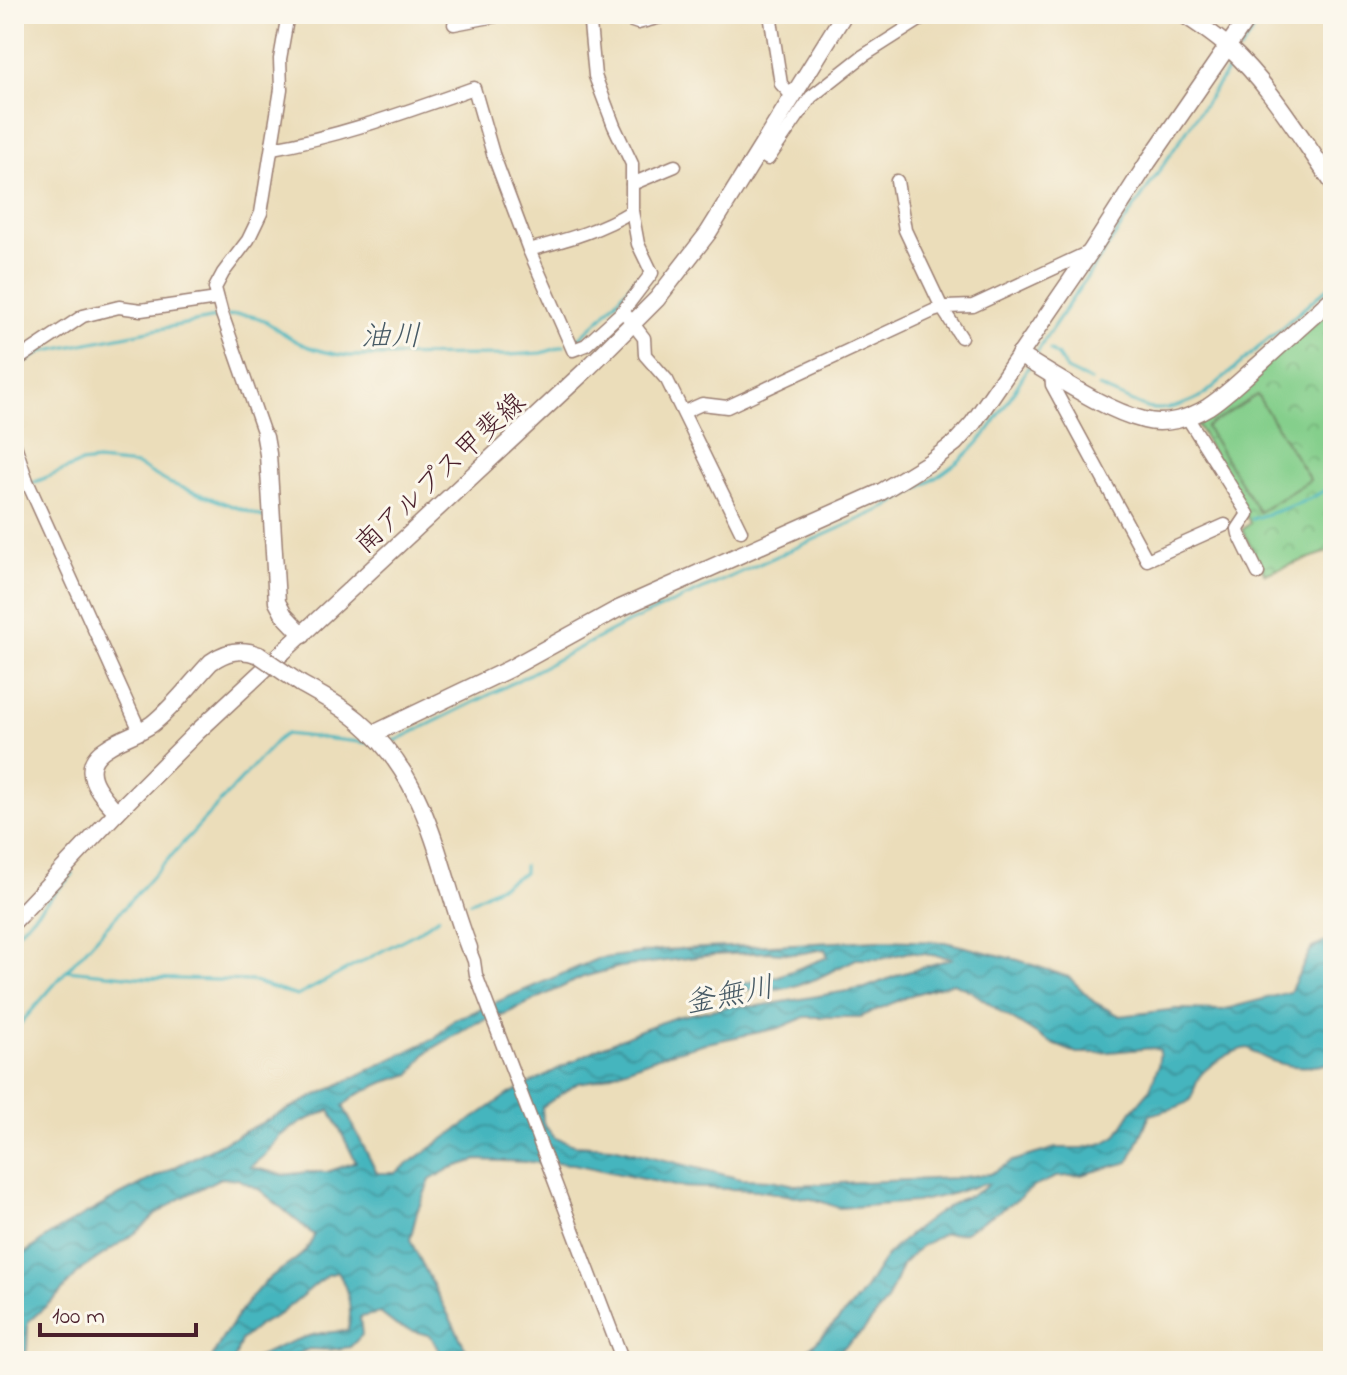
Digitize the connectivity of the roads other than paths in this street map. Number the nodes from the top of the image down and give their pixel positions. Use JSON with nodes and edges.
{"nodes":[{"id":1,"x":288,"y":14,"type":"edge"},
{"id":2,"x":506,"y":14,"type":"edge"},
{"id":3,"x":589,"y":14,"type":"edge"},
{"id":4,"x":612,"y":14,"type":"edge"},
{"id":5,"x":672,"y":14,"type":"edge"},
{"id":6,"x":770,"y":14,"type":"edge"},
{"id":7,"x":844,"y":14,"type":"edge"},
{"id":8,"x":929,"y":14,"type":"edge"},
{"id":9,"x":1183,"y":14,"type":"edge"},
{"id":10,"x":1250,"y":14,"type":"edge"},
{"id":11,"x":454,"y":24,"type":"dead end"},
{"id":12,"x":1228,"y":47,"type":"junction"},
{"id":13,"x":792,"y":96,"type":"junction"},
{"id":14,"x":272,"y":148,"type":"junction"},
{"id":15,"x":757,"y":152,"type":"junction"},
{"id":16,"x":675,"y":166,"type":"dead end"},
{"id":17,"x":897,"y":181,"type":"dead end"},
{"id":18,"x":1333,"y":183,"type":"edge"},
{"id":19,"x":632,"y":184,"type":"junction"},
{"id":20,"x":632,"y":211,"type":"junction"},
{"id":21,"x":529,"y":250,"type":"junction"},
{"id":22,"x":1091,"y":251,"type":"junction"},
{"id":23,"x":1333,"y":298,"type":"edge"},
{"id":24,"x":217,"y":299,"type":"junction"},
{"id":25,"x":942,"y":308,"type":"junction"},
{"id":26,"x":628,"y":318,"type":"junction"},
{"id":27,"x":961,"y":337,"type":"dead end"},
{"id":28,"x":1019,"y":355,"type":"junction"},
{"id":29,"x":14,"y":362,"type":"edge"},
{"id":30,"x":1051,"y":374,"type":"junction"},
{"id":31,"x":684,"y":412,"type":"junction"},
{"id":32,"x":1187,"y":417,"type":"junction"},
{"id":33,"x":265,"y":437,"type":"joint"},
{"id":34,"x":14,"y":442,"type":"edge"},
{"id":35,"x":1225,"y":525,"type":"dead end"},
{"id":36,"x":741,"y":531,"type":"dead end"},
{"id":37,"x":1258,"y":573,"type":"dead end"},
{"id":38,"x":303,"y":635,"type":"junction"},
{"id":39,"x":140,"y":731,"type":"junction"},
{"id":40,"x":373,"y":734,"type":"junction"},
{"id":41,"x":117,"y":812,"type":"junction"},
{"id":42,"x":14,"y":921,"type":"edge"},
{"id":43,"x":469,"y":948,"type":"joint"},
{"id":44,"x":623,"y":1361,"type":"edge"}],
"edges":[{"from":1,"to":14,"type":"street"},
{"from":2,"to":11,"type":"street"},
{"from":3,"to":19,"type":"street"},
{"from":4,"to":5,"type":"street"},
{"from":6,"to":13,"type":"street"},
{"from":7,"to":13,"type":"street","name":"南アルプス甲斐線"},
{"from":8,"to":15,"type":"street"},
{"from":9,"to":12,"type":"street"},
{"from":10,"to":12,"type":"street"},
{"from":12,"to":18,"type":"street"},
{"from":12,"to":22,"type":"street"},
{"from":13,"to":15,"type":"street","name":"南アルプス甲斐線"},
{"from":14,"to":21,"type":"street"},
{"from":14,"to":24,"type":"street"},
{"from":15,"to":26,"type":"street","name":"南アルプス甲斐線"},
{"from":16,"to":19,"type":"street"},
{"from":17,"to":25,"type":"street"},
{"from":19,"to":20,"type":"street"},
{"from":20,"to":21,"type":"street"},
{"from":20,"to":26,"type":"street"},
{"from":21,"to":26,"type":"street"},
{"from":22,"to":25,"type":"street"},
{"from":22,"to":28,"type":"street"},
{"from":23,"to":32,"type":"street"},
{"from":24,"to":29,"type":"street"},
{"from":24,"to":33,"type":"street"},
{"from":25,"to":27,"type":"street"},
{"from":25,"to":31,"type":"street"},
{"from":26,"to":31,"type":"street"},
{"from":26,"to":38,"type":"street","name":"南アルプス甲斐線"},
{"from":28,"to":30,"type":"street"},
{"from":28,"to":40,"type":"street"},
{"from":30,"to":32,"type":"street"},
{"from":30,"to":35,"type":"street"},
{"from":31,"to":36,"type":"street"},
{"from":32,"to":37,"type":"street"},
{"from":33,"to":38,"type":"street"},
{"from":34,"to":39,"type":"street"},
{"from":38,"to":41,"type":"street","name":"南アルプス甲斐線"},
{"from":39,"to":40,"type":"street","bridge":true},
{"from":39,"to":41,"type":"street"},
{"from":40,"to":43,"type":"street"},
{"from":41,"to":42,"type":"street","name":"南アルプス甲斐線"},
{"from":43,"to":44,"type":"street"}]}
